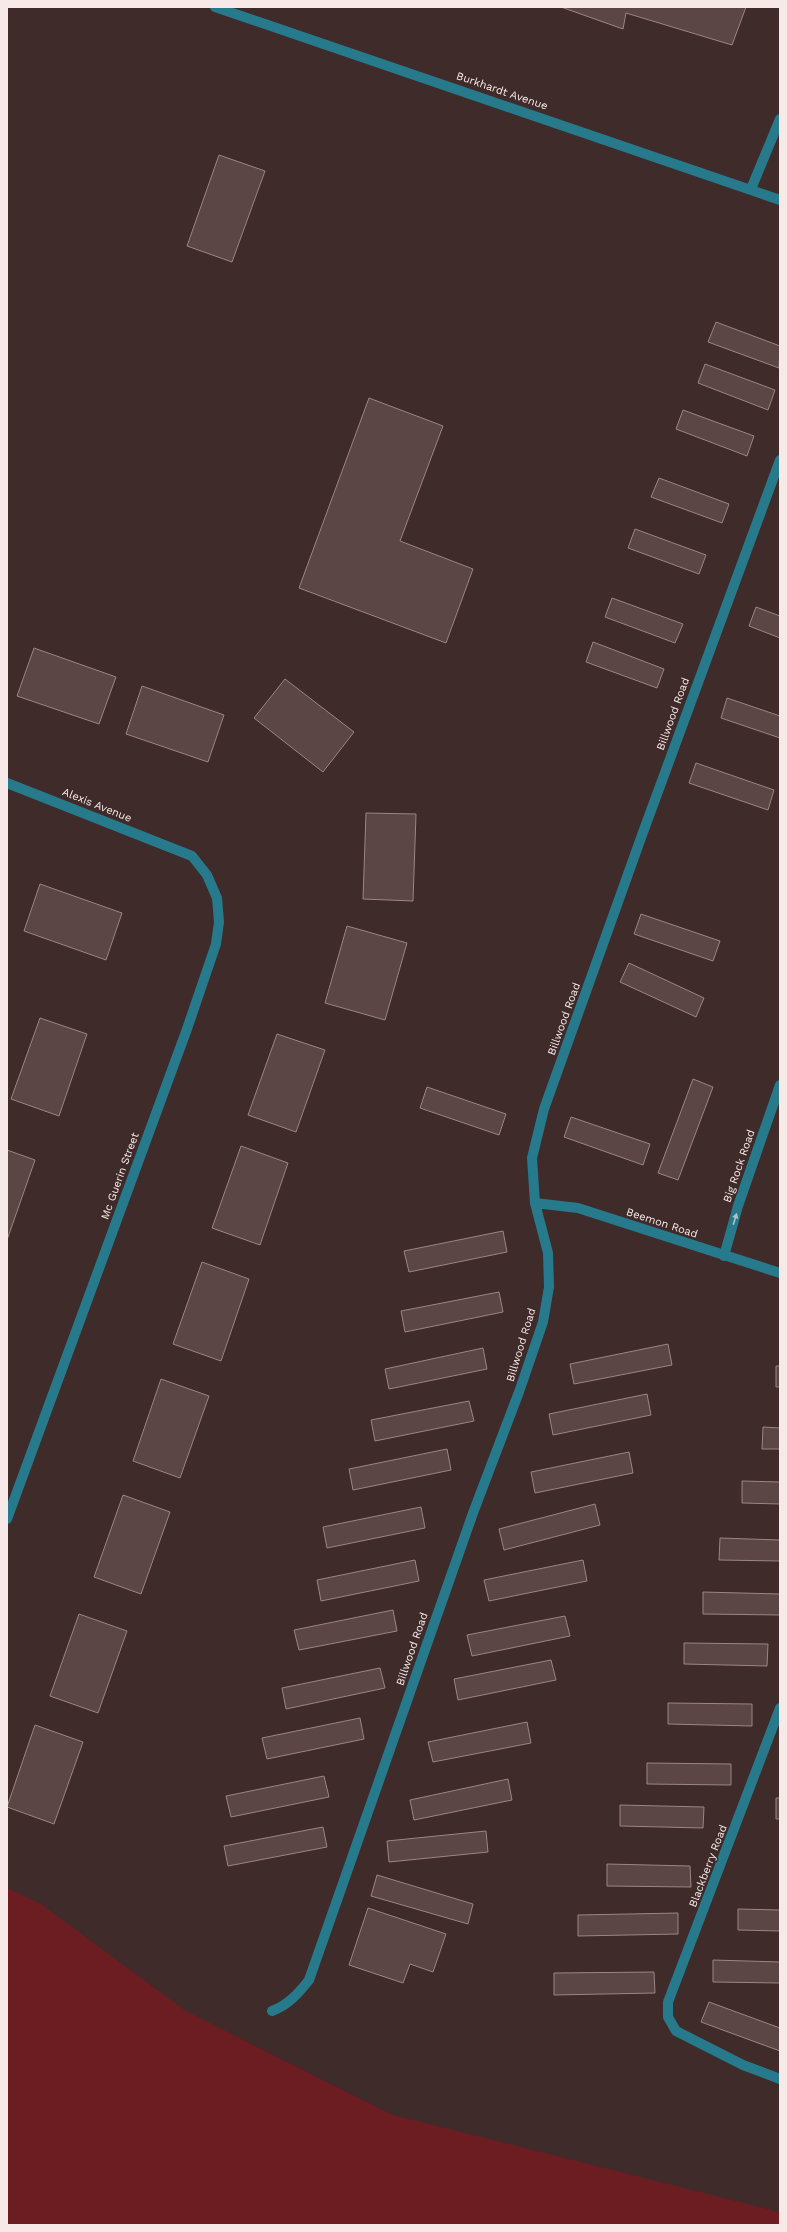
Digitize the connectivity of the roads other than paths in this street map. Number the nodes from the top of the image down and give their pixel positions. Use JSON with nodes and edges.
{"nodes":[{"id":1,"x":215,"y":7,"type":"edge"},
{"id":2,"x":780,"y":119,"type":"edge"},
{"id":3,"x":751,"y":189,"type":"junction"},
{"id":4,"x":780,"y":200,"type":"edge"},
{"id":5,"x":780,"y":460,"type":"edge"},
{"id":6,"x":7,"y":783,"type":"edge"},
{"id":7,"x":179,"y":851,"type":"joint"},
{"id":8,"x":780,"y":1085,"type":"edge"},
{"id":9,"x":535,"y":1203,"type":"junction"},
{"id":10,"x":724,"y":1256,"type":"junction"},
{"id":11,"x":780,"y":1273,"type":"edge"},
{"id":12,"x":7,"y":1518,"type":"edge"},
{"id":13,"x":780,"y":1708,"type":"edge"},
{"id":14,"x":272,"y":2011,"type":"dead end"},
{"id":15,"x":780,"y":2079,"type":"edge"}],
"edges":[{"from":1,"to":3,"type":"street","name":"Burkhardt Avenue"},
{"from":2,"to":3,"type":"street"},
{"from":3,"to":4,"type":"street","name":"Burkhardt Avenue"},
{"from":5,"to":9,"type":"street","name":"Billwood Road"},
{"from":6,"to":7,"type":"street","name":"Alexis Avenue"},
{"from":7,"to":12,"type":"street","name":"Mc Guerin Street"},
{"from":10,"to":8,"type":"street","name":"Big Rock Road","one_way":true},
{"from":9,"to":10,"type":"street","name":"Beemon Road"},
{"from":9,"to":14,"type":"street","name":"Billwood Road"},
{"from":10,"to":11,"type":"street","name":"Beemon Road"},
{"from":13,"to":15,"type":"street","name":"Blackberry Road"}]}
